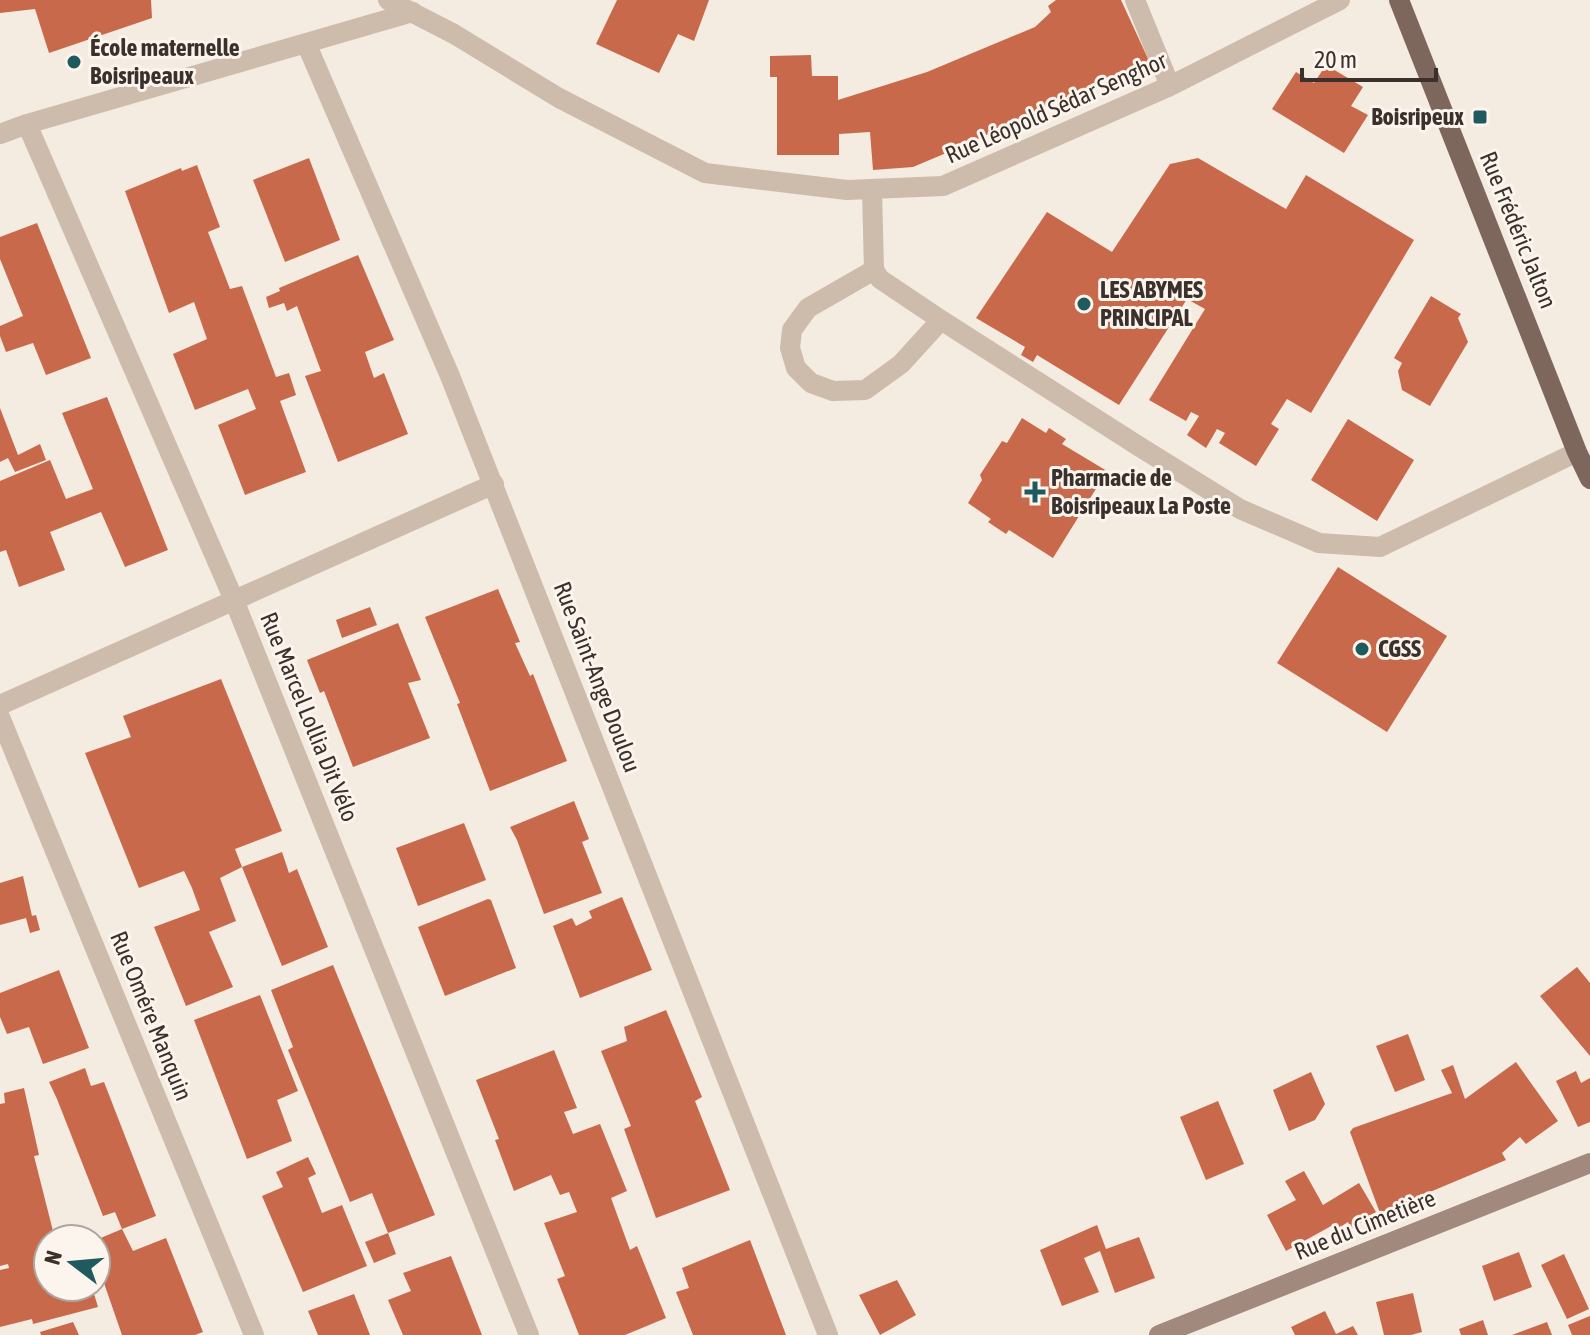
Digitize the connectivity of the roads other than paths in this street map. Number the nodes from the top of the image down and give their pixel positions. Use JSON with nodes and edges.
{"nodes":[{"id":1,"x":388,"y":0,"type":"edge"},
{"id":2,"x":1135,"y":0,"type":"edge"},
{"id":3,"x":1340,"y":0,"type":"edge"},
{"id":4,"x":1399,"y":0,"type":"edge"},
{"id":5,"x":413,"y":12,"type":"junction"},
{"id":6,"x":306,"y":43,"type":"junction"},
{"id":7,"x":1170,"y":86,"type":"junction"},
{"id":8,"x":27,"y":124,"type":"junction"},
{"id":9,"x":0,"y":134,"type":"edge"},
{"id":10,"x":872,"y":189,"type":"junction"},
{"id":11,"x":874,"y":270,"type":"junction"},
{"id":12,"x":941,"y":320,"type":"junction"},
{"id":13,"x":1577,"y":452,"type":"junction"},
{"id":14,"x":1590,"y":479,"type":"edge"},
{"id":15,"x":494,"y":484,"type":"junction"},
{"id":16,"x":234,"y":600,"type":"junction"},
{"id":17,"x":0,"y":705,"type":"edge"},
{"id":18,"x":0,"y":717,"type":"edge"},
{"id":19,"x":1590,"y":1163,"type":"edge"},
{"id":20,"x":254,"y":1335,"type":"edge"},
{"id":21,"x":529,"y":1335,"type":"edge"},
{"id":22,"x":828,"y":1335,"type":"edge"},
{"id":23,"x":1160,"y":1335,"type":"edge"}],
"edges":[{"from":1,"to":5,"type":"street","name":"Rue Léopold Sédar Senghor"},
{"from":2,"to":7,"type":"street"},
{"from":3,"to":7,"type":"street","name":"Rue Léopold Sédar Senghor"},
{"from":4,"to":13,"type":"main road","name":"Rue Frédéric Jalton"},
{"from":5,"to":6,"type":"street"},
{"from":5,"to":10,"type":"street","name":"Rue Léopold Sédar Senghor"},
{"from":6,"to":8,"type":"street"},
{"from":6,"to":15,"type":"street","name":"Rue Saint-Ange Doulou"},
{"from":7,"to":10,"type":"street","name":"Rue Léopold Sédar Senghor"},
{"from":8,"to":9,"type":"street"},
{"from":8,"to":16,"type":"street","name":"Rue Marcel Lollia Dit Vélo"},
{"from":10,"to":11,"type":"street"},
{"from":11,"to":12,"type":"street"},
{"from":11,"to":12,"type":"street"},
{"from":12,"to":13,"type":"street"},
{"from":13,"to":14,"type":"main road","name":"Rue Frédéric Jalton"},
{"from":15,"to":16,"type":"street"},
{"from":15,"to":22,"type":"street","name":"Rue Saint-Ange Doulou"},
{"from":16,"to":17,"type":"street"},
{"from":16,"to":21,"type":"street","name":"Rue Marcel Lollia Dit Vélo"},
{"from":18,"to":20,"type":"street","name":"Rue Omére Manquin"},
{"from":19,"to":23,"type":"street","name":"Rue du Cimetière"}]}
